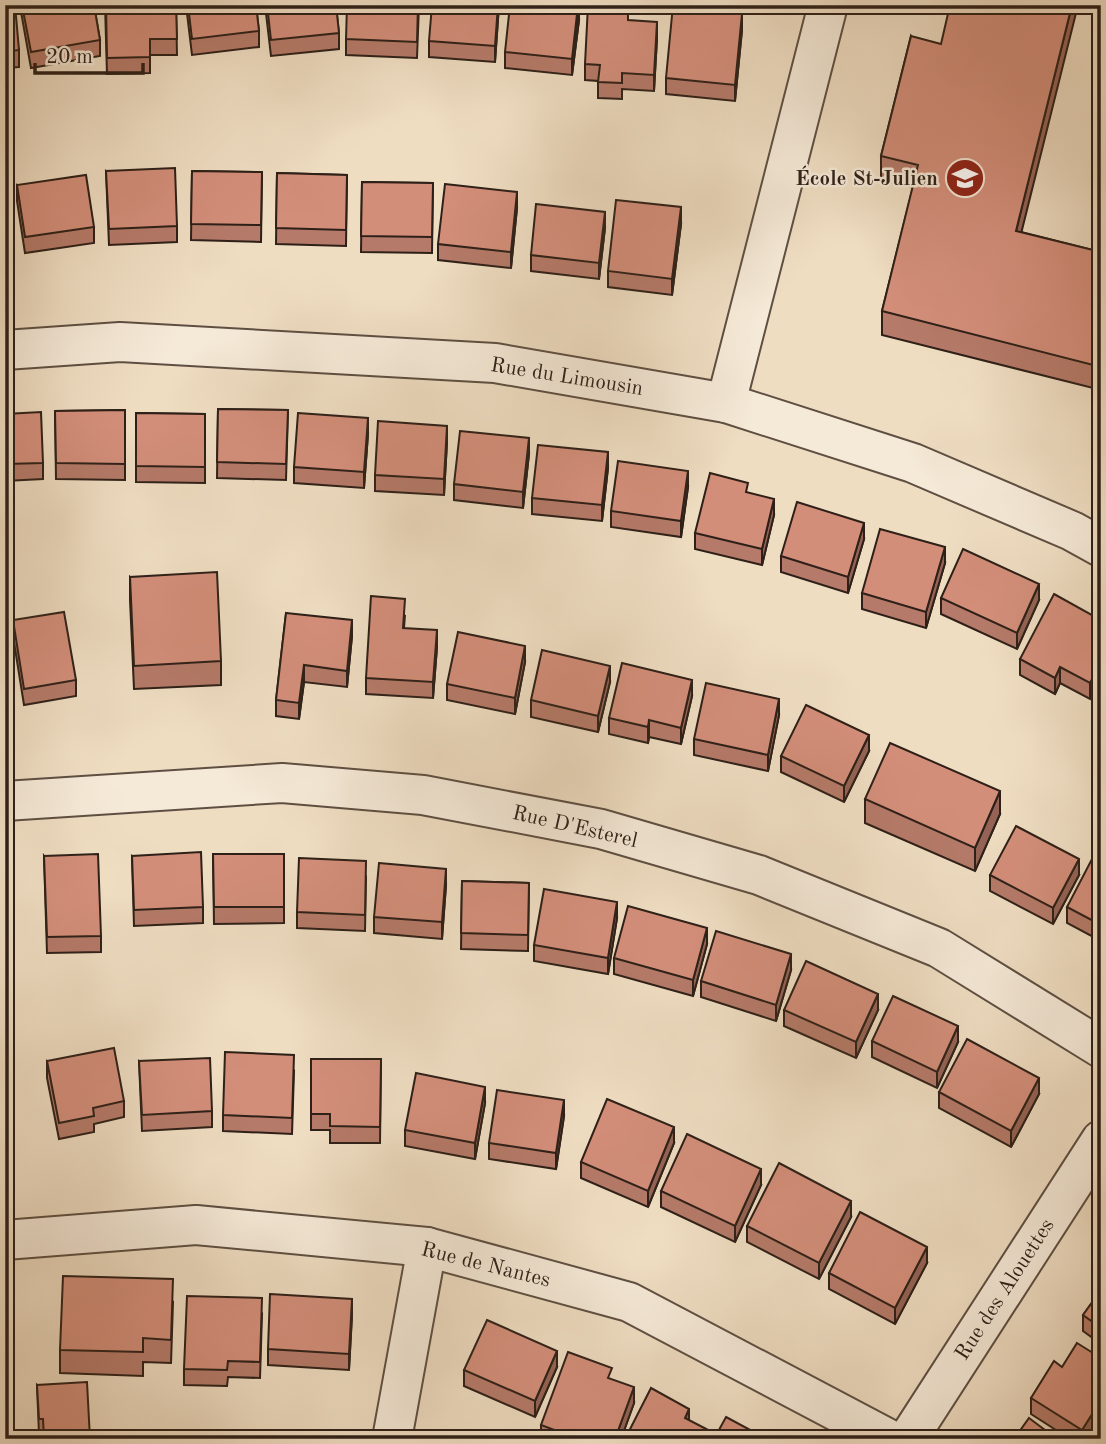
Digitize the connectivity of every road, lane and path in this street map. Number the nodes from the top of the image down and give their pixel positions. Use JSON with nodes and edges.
{"nodes":[{"id":1,"x":828,"y":5,"type":"edge"},
{"id":2,"x":5,"y":350,"type":"edge"},
{"id":3,"x":726,"y":403,"type":"junction"},
{"id":4,"x":1101,"y":547,"type":"edge"},
{"id":5,"x":5,"y":801,"type":"edge"},
{"id":6,"x":1101,"y":1048,"type":"edge"},
{"id":7,"x":1101,"y":1140,"type":"edge"},
{"id":8,"x":5,"y":1240,"type":"edge"},
{"id":9,"x":427,"y":1247,"type":"junction"},
{"id":10,"x":392,"y":1439,"type":"edge"},
{"id":11,"x":889,"y":1439,"type":"edge"},
{"id":12,"x":908,"y":1439,"type":"edge"}],
"edges":[{"from":1,"to":3,"type":"street"},
{"from":2,"to":3,"type":"street","name":"Rue du Limousin"},
{"from":3,"to":4,"type":"street","name":"Rue du Limousin"},
{"from":5,"to":6,"type":"street","name":"Rue D'Esterel"},
{"from":7,"to":12,"type":"street","name":"Rue des Alouettes"},
{"from":8,"to":9,"type":"street","name":"Rue de Nantes"},
{"from":9,"to":10,"type":"street"},
{"from":9,"to":11,"type":"street","name":"Rue de Nantes"}]}
